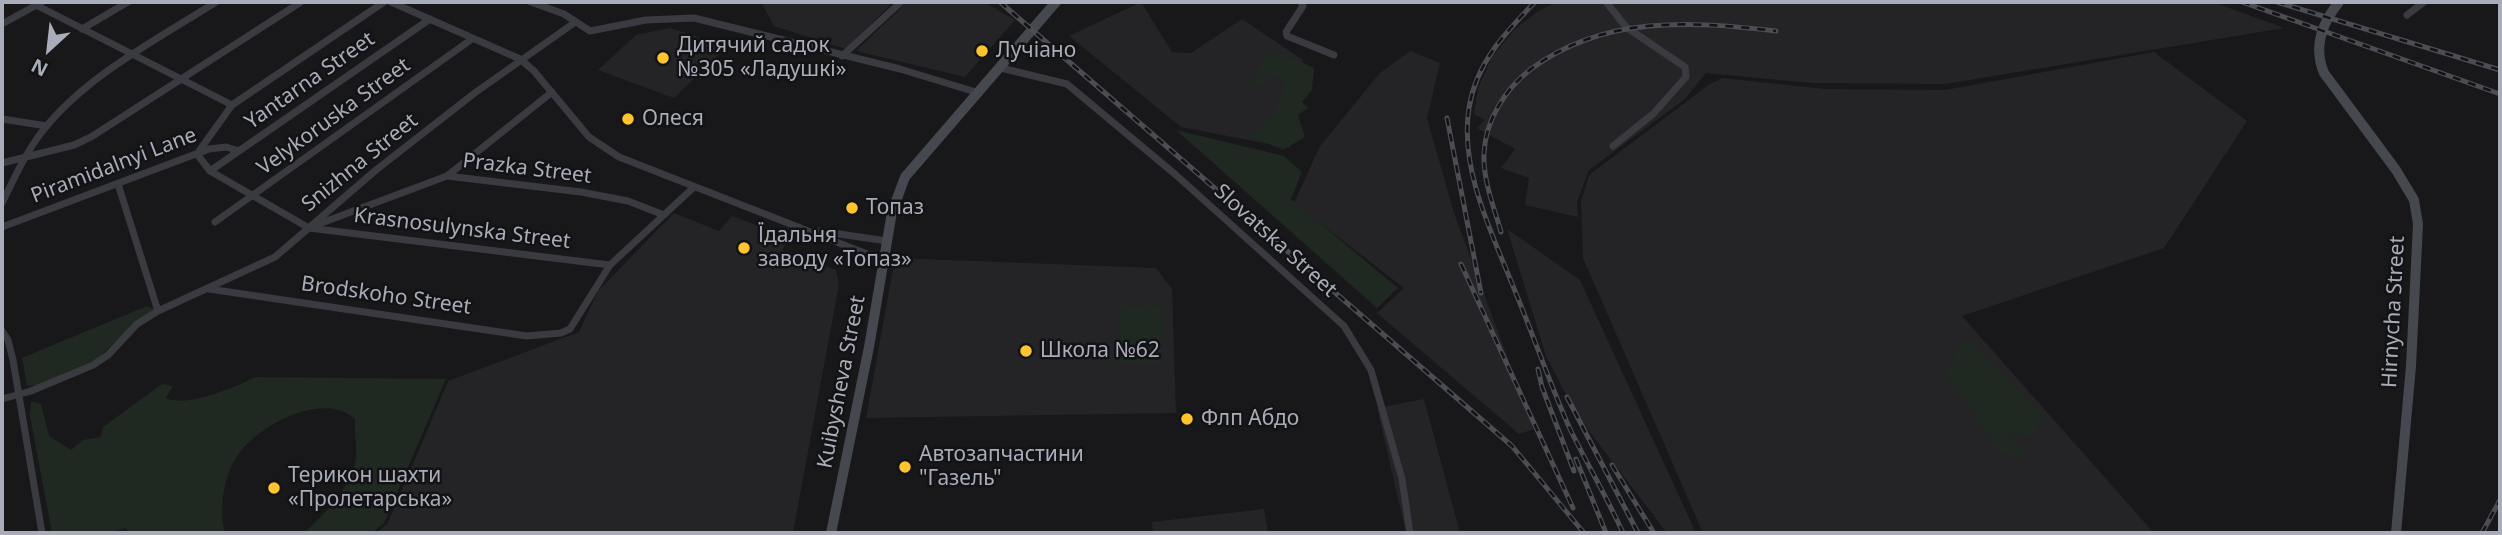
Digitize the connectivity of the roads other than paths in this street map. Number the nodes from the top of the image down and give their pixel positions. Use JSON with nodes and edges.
{"nodes":[{"id":1,"x":128,"y":2,"type":"edge"},
{"id":2,"x":216,"y":2,"type":"edge"},
{"id":3,"x":301,"y":2,"type":"edge"},
{"id":4,"x":384,"y":2,"type":"edge"},
{"id":5,"x":391,"y":2,"type":"edge"},
{"id":6,"x":531,"y":2,"type":"edge"},
{"id":7,"x":901,"y":2,"type":"edge"},
{"id":8,"x":1056,"y":2,"type":"edge"},
{"id":9,"x":1301,"y":2,"type":"edge"},
{"id":10,"x":1606,"y":2,"type":"edge"},
{"id":11,"x":2339,"y":2,"type":"edge"},
{"id":12,"x":2424,"y":2,"type":"edge"},
{"id":13,"x":39,"y":4,"type":"edge"},
{"id":14,"x":2407,"y":15,"type":"dead end"},
{"id":15,"x":430,"y":19,"type":"junction"},
{"id":16,"x":574,"y":23,"type":"junction"},
{"id":17,"x":2,"y":24,"type":"edge"},
{"id":18,"x":82,"y":29,"type":"junction"},
{"id":19,"x":472,"y":39,"type":"junction"},
{"id":20,"x":132,"y":55,"type":"junction"},
{"id":21,"x":1334,"y":55,"type":"dead end"},
{"id":22,"x":842,"y":56,"type":"junction"},
{"id":23,"x":520,"y":59,"type":"junction"},
{"id":24,"x":1001,"y":68,"type":"junction"},
{"id":25,"x":181,"y":79,"type":"junction"},
{"id":26,"x":552,"y":92,"type":"junction"},
{"id":27,"x":979,"y":93,"type":"junction"},
{"id":28,"x":232,"y":105,"type":"junction"},
{"id":29,"x":2,"y":119,"type":"edge"},
{"id":30,"x":47,"y":126,"type":"junction"},
{"id":31,"x":1613,"y":146,"type":"dead end"},
{"id":32,"x":239,"y":151,"type":"junction"},
{"id":33,"x":197,"y":155,"type":"junction"},
{"id":34,"x":25,"y":158,"type":"junction"},
{"id":35,"x":2,"y":163,"type":"edge"},
{"id":36,"x":210,"y":171,"type":"junction"},
{"id":37,"x":447,"y":176,"type":"junction"},
{"id":38,"x":118,"y":184,"type":"junction"},
{"id":39,"x":694,"y":187,"type":"junction"},
{"id":40,"x":255,"y":196,"type":"junction"},
{"id":41,"x":2,"y":203,"type":"edge"},
{"id":42,"x":664,"y":215,"type":"junction"},
{"id":43,"x":215,"y":222,"type":"dead end"},
{"id":44,"x":2,"y":227,"type":"edge"},
{"id":45,"x":309,"y":228,"type":"junction"},
{"id":46,"x":804,"y":229,"type":"junction"},
{"id":47,"x":887,"y":242,"type":"junction"},
{"id":48,"x":885,"y":261,"type":"junction"},
{"id":49,"x":610,"y":265,"type":"junction"},
{"id":50,"x":205,"y":288,"type":"junction"},
{"id":51,"x":158,"y":311,"type":"junction"},
{"id":52,"x":2,"y":331,"type":"edge"},
{"id":53,"x":19,"y":393,"type":"junction"},
{"id":54,"x":2,"y":399,"type":"edge"},
{"id":55,"x":42,"y":533,"type":"edge"},
{"id":56,"x":831,"y":533,"type":"edge"},
{"id":57,"x":1410,"y":533,"type":"edge"},
{"id":58,"x":2396,"y":533,"type":"edge"}],
"edges":[{"from":1,"to":18,"type":"street"},
{"from":2,"to":20,"type":"street"},
{"from":3,"to":25,"type":"street"},
{"from":4,"to":28,"type":"street"},
{"from":5,"to":15,"type":"street"},
{"from":6,"to":16,"type":"street"},
{"from":7,"to":22,"type":"street"},
{"from":8,"to":24,"type":"main road","name":"Kuibysheva Street"},
{"from":9,"to":21,"type":"street"},
{"from":10,"to":31,"type":"street"},
{"from":11,"to":58,"type":"main road","name":"Hirnycha Street"},
{"from":12,"to":14,"type":"street"},
{"from":13,"to":17,"type":"street"},
{"from":13,"to":18,"type":"street"},
{"from":15,"to":19,"type":"street"},
{"from":15,"to":32,"type":"street","name":"Yantarna Street"},
{"from":16,"to":22,"type":"street"},
{"from":16,"to":23,"type":"street","name":"Snizhna Street"},
{"from":18,"to":20,"type":"street"},
{"from":19,"to":23,"type":"street"},
{"from":19,"to":40,"type":"street","name":"Velykoruska Street"},
{"from":20,"to":25,"type":"street"},
{"from":20,"to":30,"type":"street"},
{"from":22,"to":27,"type":"street"},
{"from":23,"to":26,"type":"street"},
{"from":23,"to":45,"type":"street","name":"Snizhna Street"},
{"from":24,"to":27,"type":"main road","name":"Kuibysheva Street"},
{"from":24,"to":57,"type":"street","name":"Slovatska Street"},
{"from":25,"to":28,"type":"street"},
{"from":25,"to":34,"type":"street"},
{"from":26,"to":37,"type":"street"},
{"from":26,"to":39,"type":"street"},
{"from":27,"to":47,"type":"main road","name":"Kuibysheva Street"},
{"from":28,"to":33,"type":"street"},
{"from":29,"to":30,"type":"street"},
{"from":30,"to":34,"type":"street"},
{"from":32,"to":33,"type":"street","name":"Piramidalnyi Lane"},
{"from":32,"to":36,"type":"street","name":"Yantarna Street"},
{"from":33,"to":36,"type":"street"},
{"from":33,"to":38,"type":"street","name":"Piramidalnyi Lane"},
{"from":34,"to":35,"type":"street"},
{"from":34,"to":41,"type":"street"},
{"from":36,"to":40,"type":"street"},
{"from":37,"to":42,"type":"street","name":"Prazka Street"},
{"from":37,"to":45,"type":"street","name":"Prazka Street"},
{"from":38,"to":44,"type":"street","name":"Piramidalnyi Lane"},
{"from":38,"to":51,"type":"street"},
{"from":39,"to":42,"type":"street"},
{"from":39,"to":46,"type":"street"},
{"from":40,"to":43,"type":"street","name":"Velykoruska Street"},
{"from":40,"to":45,"type":"street"},
{"from":42,"to":49,"type":"street"},
{"from":45,"to":49,"type":"street","name":"Krasnosulynska Street"},
{"from":45,"to":50,"type":"street","name":"Snizhna Street"},
{"from":46,"to":47,"type":"street"},
{"from":46,"to":48,"type":"street"},
{"from":47,"to":48,"type":"main road","name":"Kuibysheva Street"},
{"from":48,"to":56,"type":"main road","name":"Kuibysheva Street"},
{"from":49,"to":50,"type":"street","name":"Brodskoho Street"},
{"from":50,"to":51,"type":"street","name":"Snizhna Street"},
{"from":51,"to":53,"type":"street","name":"Snizhna Street"},
{"from":52,"to":53,"type":"street"},
{"from":53,"to":54,"type":"street","name":"Snizhna Street"},
{"from":53,"to":55,"type":"street"}]}
